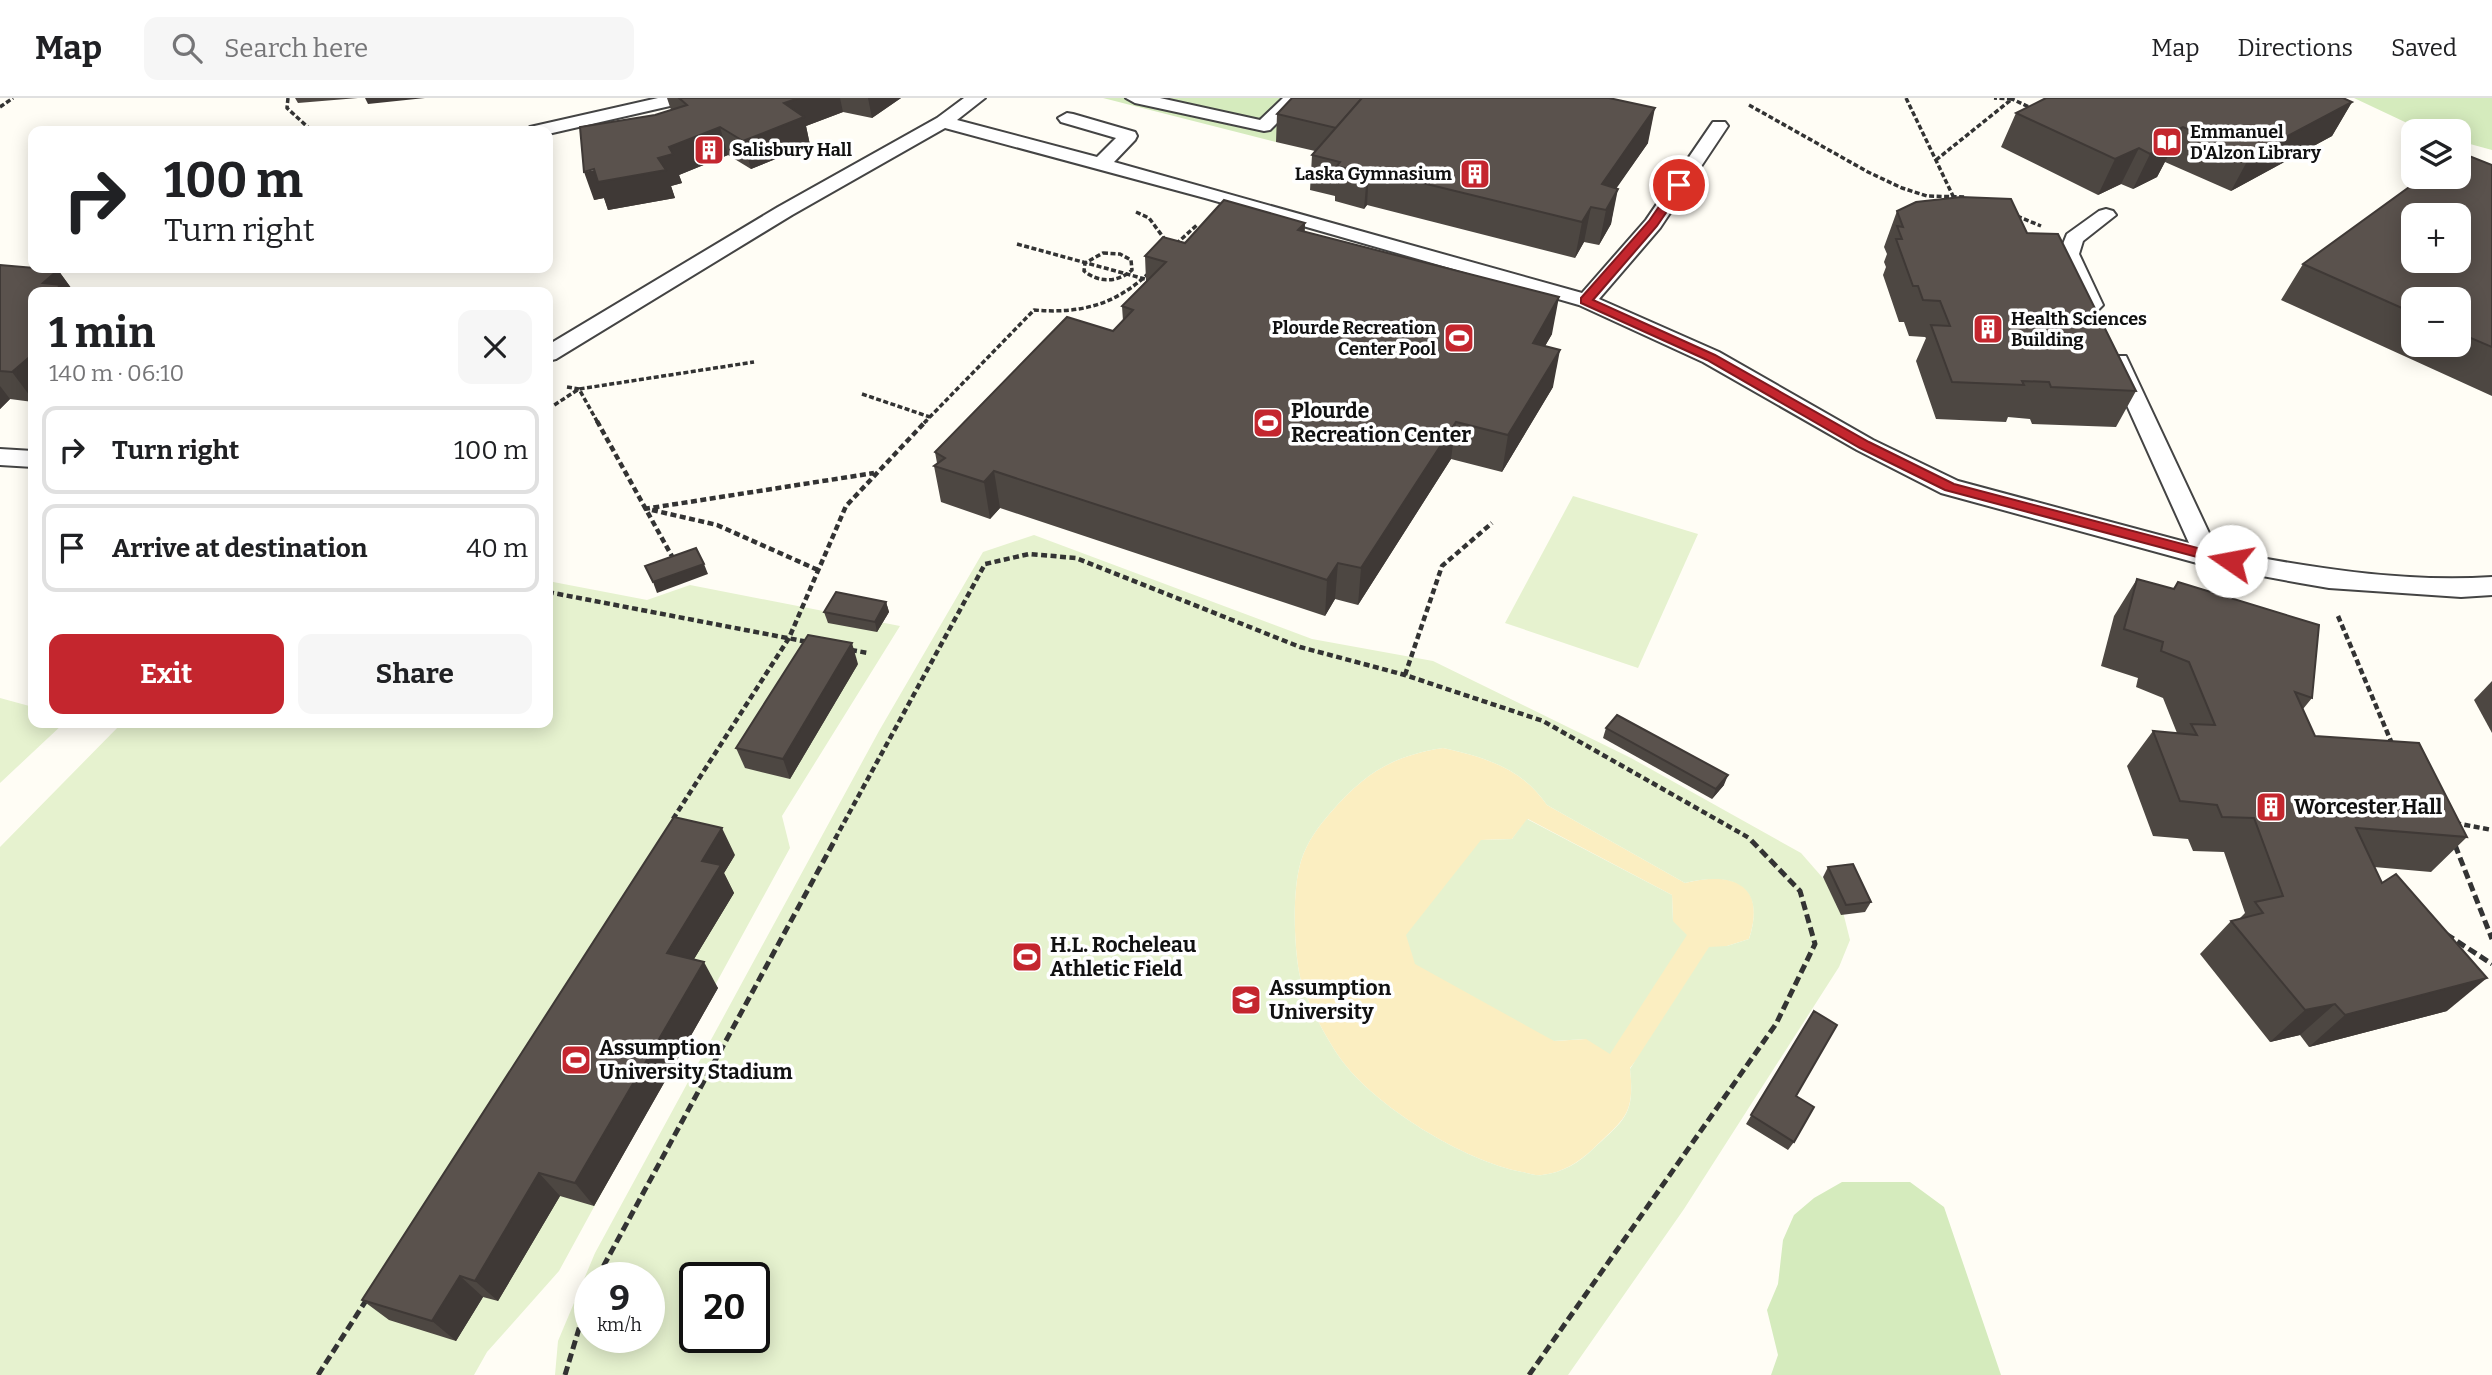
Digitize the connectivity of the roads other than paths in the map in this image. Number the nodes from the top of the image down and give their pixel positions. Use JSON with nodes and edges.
{"nodes":[{"id":1,"x":976,"y":98,"type":"edge"},
{"id":2,"x":1135,"y":98,"type":"edge"},
{"id":3,"x":1293,"y":98,"type":"edge"},
{"id":4,"x":664,"y":102,"type":"dead end"},
{"id":5,"x":1067,"y":118,"type":"dead end"},
{"id":6,"x":943,"y":122,"type":"junction"},
{"id":7,"x":1719,"y":126,"type":"dead end"},
{"id":8,"x":553,"y":127,"type":"edge"},
{"id":9,"x":1101,"y":164,"type":"junction"},
{"id":10,"x":2106,"y":215,"type":"dead end"},
{"id":11,"x":1586,"y":301,"type":"junction"},
{"id":12,"x":2100,"y":323,"type":"edge"},
{"id":13,"x":2111,"y":346,"type":"edge"},
{"id":14,"x":553,"y":351,"type":"edge"},
{"id":15,"x":0,"y":457,"type":"edge"},
{"id":16,"x":28,"y":459,"type":"edge"},
{"id":17,"x":2208,"y":557,"type":"junction"},
{"id":18,"x":2492,"y":586,"type":"edge"}],
"edges":[{"from":1,"to":6,"type":"lane"},
{"from":2,"to":3,"type":"lane"},
{"from":4,"to":8,"type":"lane"},
{"from":5,"to":9,"type":"lane"},
{"from":6,"to":9,"type":"lane"},
{"from":6,"to":14,"type":"lane"},
{"from":7,"to":11,"type":"lane"},
{"from":9,"to":11,"type":"lane"},
{"from":10,"to":12,"type":"lane"},
{"from":11,"to":17,"type":"lane"},
{"from":13,"to":17,"type":"lane"},
{"from":15,"to":16,"type":"lane"},
{"from":17,"to":18,"type":"lane"}]}
